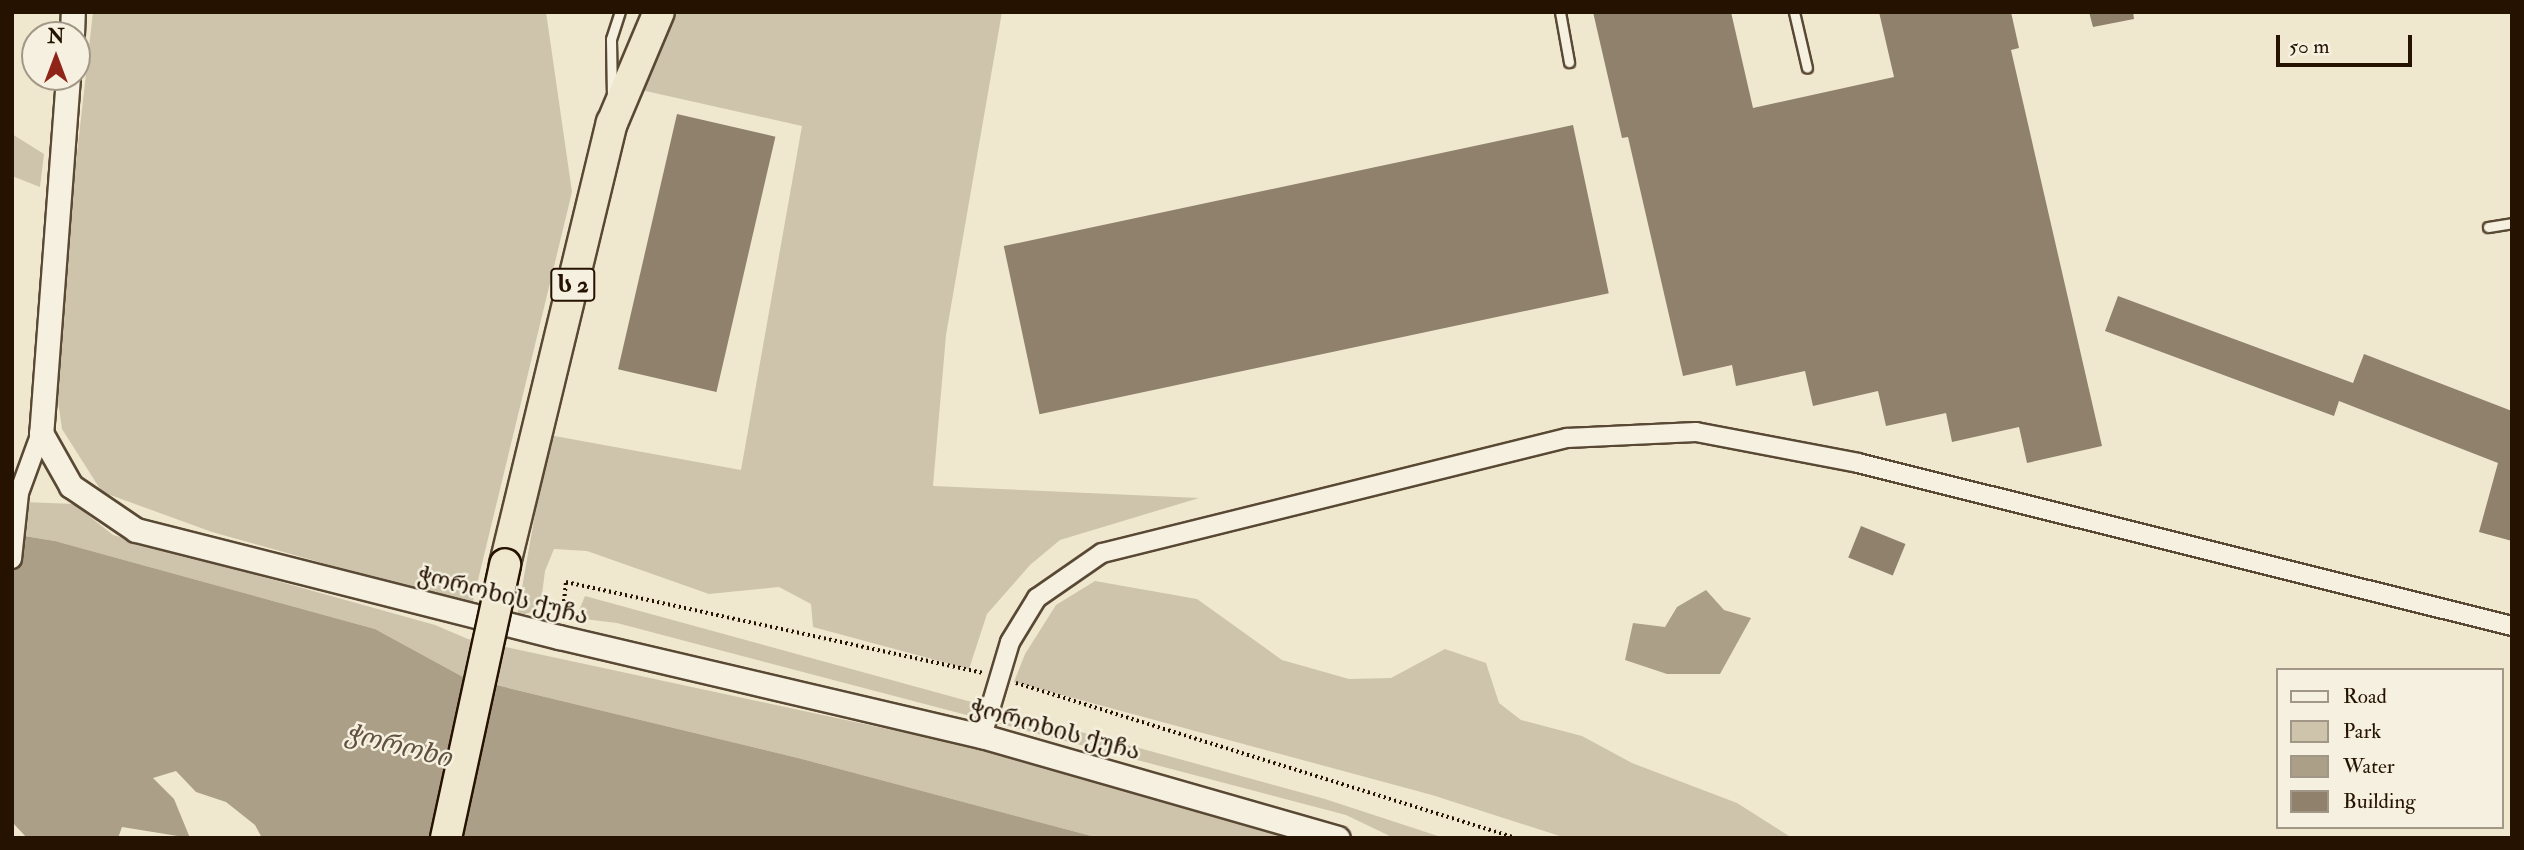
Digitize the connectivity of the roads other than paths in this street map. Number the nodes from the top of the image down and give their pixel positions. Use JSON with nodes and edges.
{"nodes":[{"id":1,"x":620,"y":12,"type":"edge"},
{"id":2,"x":659,"y":12,"type":"edge"},
{"id":3,"x":1560,"y":12,"type":"edge"},
{"id":4,"x":1794,"y":12,"type":"edge"},
{"id":5,"x":1569,"y":62,"type":"dead end"},
{"id":6,"x":1807,"y":68,"type":"dead end"},
{"id":7,"x":67,"y":91,"type":"edge"},
{"id":8,"x":612,"y":123,"type":"junction"},
{"id":9,"x":2512,"y":223,"type":"edge"},
{"id":10,"x":2488,"y":227,"type":"dead end"},
{"id":11,"x":41,"y":433,"type":"junction"},
{"id":12,"x":12,"y":559,"type":"edge"},
{"id":13,"x":2512,"y":626,"type":"edge"},
{"id":14,"x":982,"y":736,"type":"junction"},
{"id":15,"x":446,"y":838,"type":"edge"},
{"id":16,"x":1338,"y":838,"type":"edge"}],
"edges":[{"from":1,"to":8,"type":"lane"},
{"from":2,"to":8,"type":"highway","number":"ს 2"},
{"from":3,"to":5,"type":"lane"},
{"from":4,"to":6,"type":"lane"},
{"from":7,"to":11,"type":"street"},
{"from":8,"to":15,"type":"highway","number":"ს 2","bridge":true},
{"from":9,"to":10,"type":"lane"},
{"from":11,"to":12,"type":"street"},
{"from":11,"to":14,"type":"street","name":"ჭოროხის ქუჩა"},
{"from":13,"to":14,"type":"street"},
{"from":14,"to":16,"type":"street","name":"ჭოროხის ქუჩა"}]}
